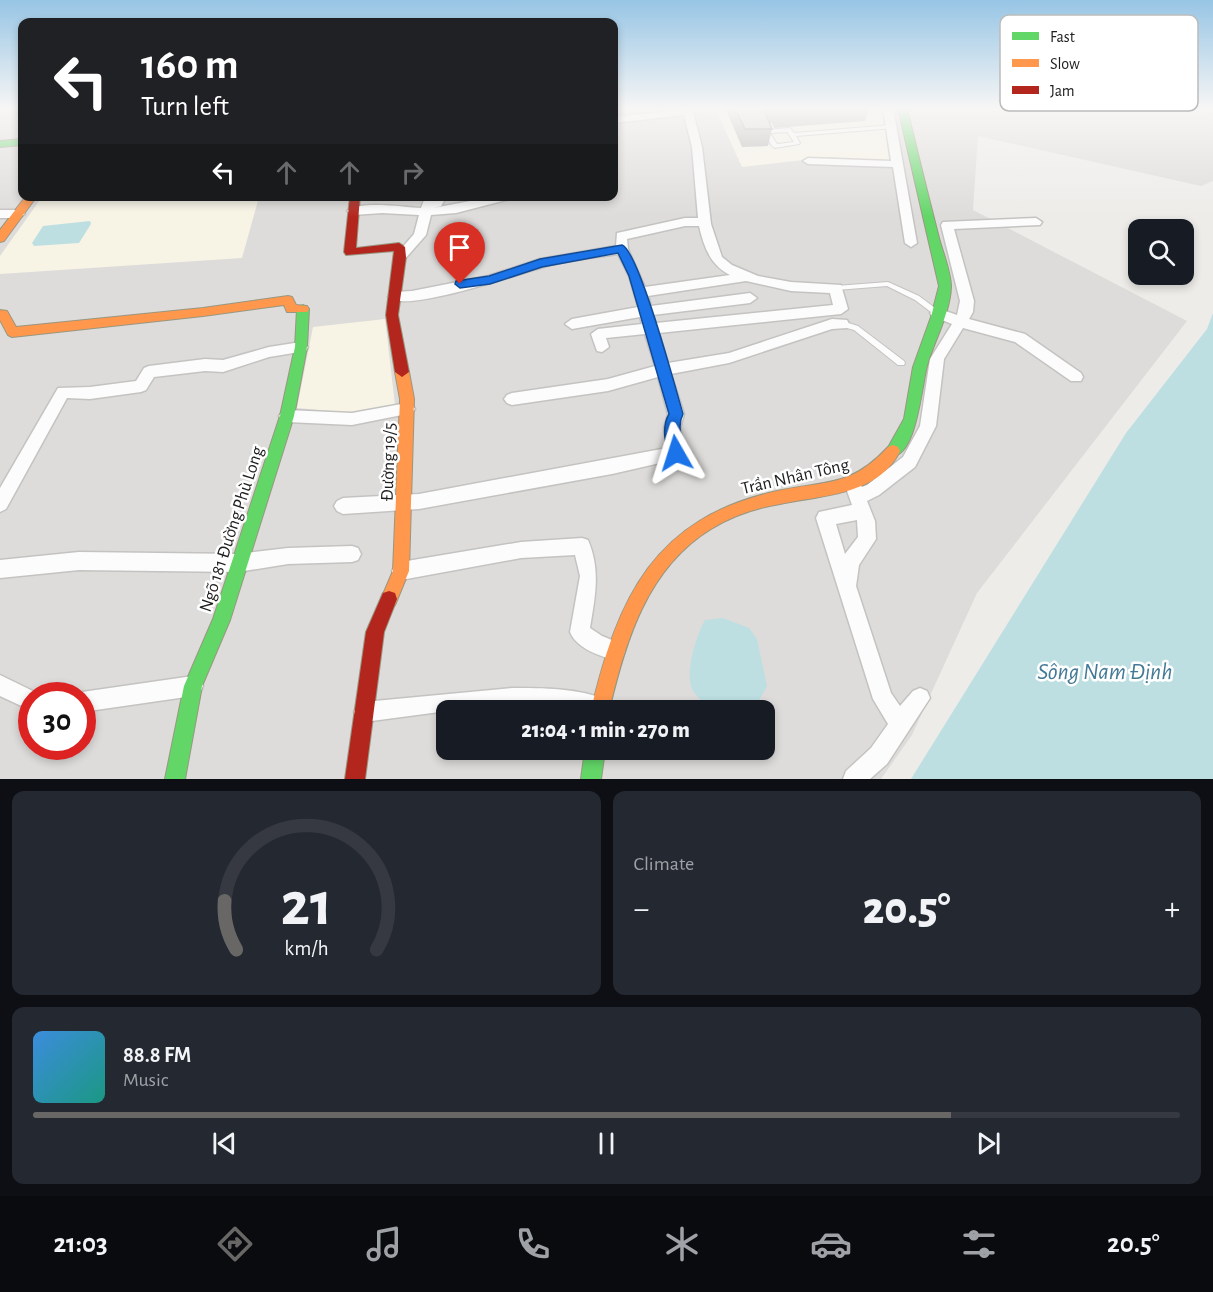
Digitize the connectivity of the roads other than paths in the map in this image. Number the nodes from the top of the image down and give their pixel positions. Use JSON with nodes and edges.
{"nodes":[{"id":1,"x":696,"y":144,"type":"edge"},
{"id":2,"x":894,"y":144,"type":"edge"},
{"id":3,"x":911,"y":144,"type":"edge"},
{"id":4,"x":808,"y":161,"type":"dead end"},
{"id":5,"x":897,"y":164,"type":"junction"},
{"id":6,"x":28,"y":201,"type":"edge"},
{"id":7,"x":354,"y":201,"type":"edge"},
{"id":8,"x":438,"y":201,"type":"edge"},
{"id":9,"x":493,"y":201,"type":"edge"},
{"id":10,"x":353,"y":211,"type":"junction"},
{"id":11,"x":426,"y":212,"type":"junction"},
{"id":12,"x":0,"y":214,"type":"edge"},
{"id":13,"x":19,"y":214,"type":"junction"},
{"id":14,"x":706,"y":222,"type":"junction"},
{"id":15,"x":1036,"y":222,"type":"dead end"},
{"id":16,"x":0,"y":238,"type":"edge"},
{"id":17,"x":911,"y":243,"type":"dead end"},
{"id":18,"x":622,"y":249,"type":"junction"},
{"id":19,"x":400,"y":257,"type":"junction"},
{"id":20,"x":748,"y":276,"type":"junction"},
{"id":21,"x":836,"y":288,"type":"junction"},
{"id":22,"x":639,"y":293,"type":"junction"},
{"id":23,"x":395,"y":297,"type":"junction"},
{"id":24,"x":750,"y":298,"type":"dead end"},
{"id":25,"x":645,"y":311,"type":"junction"},
{"id":26,"x":937,"y":313,"type":"junction"},
{"id":27,"x":0,"y":314,"type":"edge"},
{"id":28,"x":961,"y":322,"type":"junction"},
{"id":29,"x":572,"y":324,"type":"dead end"},
{"id":30,"x":842,"y":324,"type":"joint"},
{"id":31,"x":650,"y":330,"type":"junction"},
{"id":32,"x":602,"y":347,"type":"dead end"},
{"id":33,"x":301,"y":348,"type":"junction"},
{"id":34,"x":901,"y":363,"type":"dead end"},
{"id":35,"x":662,"y":370,"type":"junction"},
{"id":36,"x":1076,"y":377,"type":"dead end"},
{"id":37,"x":512,"y":399,"type":"dead end"},
{"id":38,"x":407,"y":409,"type":"junction"},
{"id":39,"x":287,"y":416,"type":"junction"},
{"id":40,"x":858,"y":497,"type":"junction"},
{"id":41,"x":404,"y":503,"type":"junction"},
{"id":42,"x":0,"y":504,"type":"edge"},
{"id":43,"x":343,"y":506,"type":"dead end"},
{"id":44,"x":352,"y":554,"type":"dead end"},
{"id":45,"x":238,"y":563,"type":"junction"},
{"id":46,"x":0,"y":569,"type":"edge"},
{"id":47,"x":401,"y":572,"type":"junction"},
{"id":48,"x":847,"y":586,"type":"junction"},
{"id":49,"x":615,"y":651,"type":"junction"},
{"id":50,"x":0,"y":685,"type":"edge"},
{"id":51,"x":193,"y":686,"type":"junction"},
{"id":52,"x":18,"y":695,"type":"edge"},
{"id":53,"x":920,"y":698,"type":"dead end"},
{"id":54,"x":96,"y":700,"type":"edge"},
{"id":55,"x":491,"y":700,"type":"edge"},
{"id":56,"x":574,"y":700,"type":"edge"},
{"id":57,"x":602,"y":700,"type":"edge"},
{"id":58,"x":436,"y":705,"type":"edge"},
{"id":59,"x":364,"y":711,"type":"junction"},
{"id":60,"x":900,"y":724,"type":"junction"},
{"id":61,"x":594,"y":760,"type":"edge"},
{"id":62,"x":175,"y":779,"type":"edge"},
{"id":63,"x":355,"y":779,"type":"edge"},
{"id":64,"x":591,"y":779,"type":"edge"},
{"id":65,"x":854,"y":779,"type":"edge"}],
"edges":[{"from":1,"to":14,"type":"street"},
{"from":2,"to":5,"type":"street"},
{"from":3,"to":26,"type":"street","name":"Trần Nhân Tông"},
{"from":4,"to":5,"type":"street"},
{"from":5,"to":17,"type":"street"},
{"from":6,"to":13,"type":"street"},
{"from":7,"to":10,"type":"street"},
{"from":8,"to":11,"type":"street"},
{"from":9,"to":11,"type":"street"},
{"from":10,"to":11,"type":"street"},
{"from":10,"to":19,"type":"street"},
{"from":11,"to":19,"type":"street"},
{"from":12,"to":13,"type":"street"},
{"from":13,"to":16,"type":"street"},
{"from":14,"to":18,"type":"street"},
{"from":14,"to":20,"type":"street"},
{"from":15,"to":28,"type":"street"},
{"from":18,"to":22,"type":"street"},
{"from":18,"to":23,"type":"street"},
{"from":19,"to":23,"type":"street","name":"Đường 19/5"},
{"from":20,"to":21,"type":"street"},
{"from":20,"to":22,"type":"street"},
{"from":21,"to":26,"type":"lane"},
{"from":21,"to":31,"type":"street"},
{"from":22,"to":25,"type":"street"},
{"from":23,"to":38,"type":"street","name":"Đường 19/5"},
{"from":24,"to":25,"type":"street"},
{"from":25,"to":29,"type":"street"},
{"from":25,"to":31,"type":"street"},
{"from":26,"to":28,"type":"street"},
{"from":26,"to":40,"type":"street","name":"Trần Nhân Tông"},
{"from":27,"to":33,"type":"street","name":"Ngõ 181 Đường Phù Long"},
{"from":28,"to":36,"type":"street"},
{"from":28,"to":40,"type":"street"},
{"from":30,"to":34,"type":"lane"},
{"from":30,"to":35,"type":"street"},
{"from":31,"to":32,"type":"street"},
{"from":31,"to":35,"type":"street"},
{"from":33,"to":39,"type":"street","name":"Ngõ 181 Đường Phù Long"},
{"from":33,"to":42,"type":"street"},
{"from":35,"to":37,"type":"street"},
{"from":35,"to":41,"type":"street"},
{"from":38,"to":39,"type":"street"},
{"from":38,"to":41,"type":"street","name":"Đường 19/5"},
{"from":39,"to":45,"type":"street","name":"Ngõ 181 Đường Phù Long"},
{"from":40,"to":48,"type":"street"},
{"from":40,"to":48,"type":"street"},
{"from":40,"to":49,"type":"street","name":"Trần Nhân Tông"},
{"from":41,"to":43,"type":"street"},
{"from":41,"to":47,"type":"street","name":"Đường 19/5"},
{"from":44,"to":45,"type":"street"},
{"from":45,"to":46,"type":"street"},
{"from":45,"to":51,"type":"street","name":"Ngõ 181 Đường Phù Long"},
{"from":47,"to":49,"type":"street"},
{"from":47,"to":59,"type":"street","name":"Đường 19/5"},
{"from":48,"to":60,"type":"street"},
{"from":49,"to":57,"type":"street","name":"Trần Nhân Tông"},
{"from":50,"to":52,"type":"street"},
{"from":51,"to":54,"type":"street"},
{"from":51,"to":62,"type":"street","name":"Ngõ 181 Đường Phù Long"},
{"from":53,"to":60,"type":"street"},
{"from":55,"to":56,"type":"street"},
{"from":58,"to":59,"type":"street"},
{"from":59,"to":63,"type":"street","name":"Đường 19/5"},
{"from":60,"to":65,"type":"street"},
{"from":61,"to":64,"type":"street"}]}
